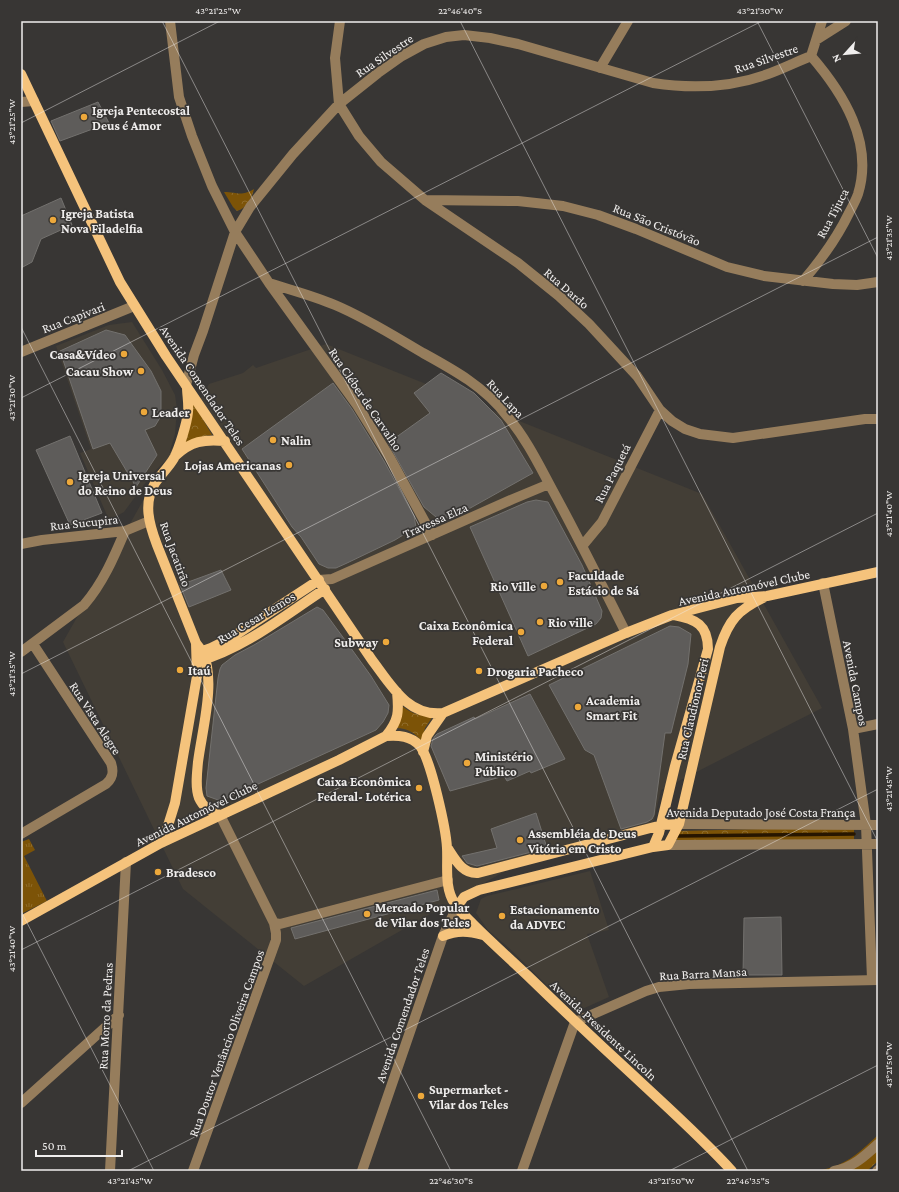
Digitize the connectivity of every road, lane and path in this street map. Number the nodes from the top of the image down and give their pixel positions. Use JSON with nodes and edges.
{"nodes":[{"id":1,"x":170,"y":21,"type":"edge"},
{"id":2,"x":340,"y":21,"type":"edge"},
{"id":3,"x":628,"y":21,"type":"edge"},
{"id":4,"x":822,"y":21,"type":"edge"},
{"id":5,"x":846,"y":21,"type":"edge"},
{"id":6,"x":816,"y":40,"type":"junction"},
{"id":7,"x":811,"y":56,"type":"junction"},
{"id":8,"x":600,"y":68,"type":"junction"},
{"id":9,"x":21,"y":74,"type":"edge"},
{"id":10,"x":34,"y":101,"type":"junction"},
{"id":11,"x":21,"y":102,"type":"edge"},
{"id":12,"x":339,"y":104,"type":"junction"},
{"id":13,"x":425,"y":200,"type":"junction"},
{"id":14,"x":235,"y":232,"type":"junction"},
{"id":15,"x":803,"y":281,"type":"junction"},
{"id":16,"x":878,"y":282,"type":"edge"},
{"id":17,"x":269,"y":283,"type":"junction"},
{"id":18,"x":134,"y":306,"type":"junction"},
{"id":19,"x":21,"y":352,"type":"edge"},
{"id":20,"x":186,"y":385,"type":"junction"},
{"id":21,"x":660,"y":410,"type":"junction"},
{"id":22,"x":878,"y":419,"type":"edge"},
{"id":23,"x":225,"y":441,"type":"junction"},
{"id":24,"x":174,"y":458,"type":"junction"},
{"id":25,"x":549,"y":484,"type":"junction"},
{"id":26,"x":149,"y":521,"type":"junction"},
{"id":27,"x":125,"y":531,"type":"junction"},
{"id":28,"x":432,"y":535,"type":"junction"},
{"id":29,"x":21,"y":544,"type":"edge"},
{"id":30,"x":583,"y":545,"type":"junction"},
{"id":31,"x":878,"y":572,"type":"edge"},
{"id":32,"x":332,"y":579,"type":"junction"},
{"id":33,"x":319,"y":580,"type":"junction"},
{"id":34,"x":823,"y":583,"type":"junction"},
{"id":35,"x":325,"y":589,"type":"junction"},
{"id":36,"x":767,"y":596,"type":"junction"},
{"id":37,"x":672,"y":615,"type":"junction"},
{"id":38,"x":626,"y":633,"type":"junction"},
{"id":39,"x":33,"y":644,"type":"junction"},
{"id":40,"x":21,"y":652,"type":"edge"},
{"id":41,"x":200,"y":657,"type":"junction"},
{"id":42,"x":397,"y":692,"type":"junction"},
{"id":43,"x":443,"y":713,"type":"junction"},
{"id":44,"x":878,"y":724,"type":"edge"},
{"id":45,"x":853,"y":729,"type":"junction"},
{"id":46,"x":386,"y":736,"type":"junction"},
{"id":47,"x":423,"y":752,"type":"junction"},
{"id":48,"x":197,"y":784,"type":"junction"},
{"id":49,"x":178,"y":785,"type":"junction"},
{"id":50,"x":220,"y":815,"type":"junction"},
{"id":51,"x":679,"y":824,"type":"junction"},
{"id":52,"x":662,"y":825,"type":"junction"},
{"id":53,"x":866,"y":825,"type":"junction"},
{"id":54,"x":878,"y":825,"type":"edge"},
{"id":55,"x":21,"y":834,"type":"edge"},
{"id":56,"x":161,"y":843,"type":"junction"},
{"id":57,"x":867,"y":844,"type":"junction"},
{"id":58,"x":878,"y":844,"type":"edge"},
{"id":59,"x":668,"y":845,"type":"junction"},
{"id":60,"x":447,"y":847,"type":"junction"},
{"id":61,"x":653,"y":847,"type":"junction"},
{"id":62,"x":126,"y":862,"type":"junction"},
{"id":63,"x":448,"y":880,"type":"junction"},
{"id":64,"x":457,"y":908,"type":"junction"},
{"id":65,"x":21,"y":921,"type":"edge"},
{"id":66,"x":274,"y":923,"type":"junction"},
{"id":67,"x":483,"y":935,"type":"junction"},
{"id":68,"x":443,"y":936,"type":"junction"},
{"id":69,"x":875,"y":979,"type":"edge"},
{"id":70,"x":119,"y":1015,"type":"junction"},
{"id":71,"x":575,"y":1022,"type":"junction"},
{"id":72,"x":21,"y":1103,"type":"edge"},
{"id":73,"x":878,"y":1144,"type":"edge"},
{"id":74,"x":110,"y":1171,"type":"edge"},
{"id":75,"x":193,"y":1171,"type":"edge"},
{"id":76,"x":362,"y":1171,"type":"edge"},
{"id":77,"x":522,"y":1171,"type":"edge"},
{"id":78,"x":732,"y":1171,"type":"edge"},
{"id":79,"x":834,"y":1171,"type":"edge"}],
"edges":[{"from":1,"to":14,"type":"street","name":"Rua Cléber de Carvalho"},
{"from":2,"to":12,"type":"street","name":"Rua Dardo"},
{"from":3,"to":8,"type":"street"},
{"from":4,"to":6,"type":"street"},
{"from":5,"to":6,"type":"street"},
{"from":6,"to":7,"type":"street"},
{"from":7,"to":8,"type":"street","name":"Rua Silvestre"},
{"from":7,"to":15,"type":"street","name":"Rua Tijuca"},
{"from":8,"to":12,"type":"street","name":"Rua Silvestre"},
{"from":9,"to":10,"type":"main road","name":"Avenida Comendador Teles"},
{"from":10,"to":11,"type":"street"},
{"from":10,"to":18,"type":"main road","name":"Avenida Comendador Teles"},
{"from":12,"to":13,"type":"street","name":"Rua Dardo"},
{"from":12,"to":14,"type":"street","name":"Rua Silvestre"},
{"from":13,"to":15,"type":"street","name":"Rua São Cristóvão"},
{"from":13,"to":21,"type":"street","name":"Rua Dardo"},
{"from":14,"to":17,"type":"street","name":"Rua Cléber de Carvalho"},
{"from":14,"to":20,"type":"street","name":"Rua Silvestre"},
{"from":15,"to":16,"type":"street","name":"Rua São Cristóvão"},
{"from":17,"to":25,"type":"street","name":"Rua Lapa"},
{"from":17,"to":28,"type":"street","name":"Rua Cléber de Carvalho"},
{"from":18,"to":19,"type":"street","name":"Rua Capivari"},
{"from":18,"to":20,"type":"main road","name":"Avenida Comendador Teles"},
{"from":20,"to":23,"type":"main road","name":"Avenida Comendador Teles"},
{"from":20,"to":24,"type":"main road","name":"Rua Jacatirão"},
{"from":21,"to":22,"type":"street","name":"Rua Dardo"},
{"from":21,"to":30,"type":"street","name":"Rua Paquetá"},
{"from":23,"to":24,"type":"main road"},
{"from":23,"to":33,"type":"main road","name":"Avenida Comendador Teles"},
{"from":24,"to":26,"type":"main road","name":"Rua Jacatirão"},
{"from":25,"to":28,"type":"street","name":"Travessa Elza"},
{"from":25,"to":30,"type":"street","name":"Rua Lapa"},
{"from":26,"to":27,"type":"street","name":"Rua Sucupira"},
{"from":26,"to":41,"type":"main road","name":"Rua Jacatirão"},
{"from":27,"to":29,"type":"street","name":"Rua Sucupira"},
{"from":27,"to":39,"type":"street"},
{"from":28,"to":32,"type":"street","name":"Travessa Elza"},
{"from":30,"to":38,"type":"street","name":"Rua Lapa"},
{"from":31,"to":34,"type":"main road","name":"Avenida Automóvel Clube"},
{"from":32,"to":33,"type":"street","name":"Travessa Elza"},
{"from":32,"to":35,"type":"street"},
{"from":33,"to":35,"type":"main road","name":"Avenida Comendador Teles"},
{"from":33,"to":41,"type":"main road","name":"Rua Cesar Lemos"},
{"from":34,"to":36,"type":"main road","name":"Avenida Automóvel Clube"},
{"from":34,"to":45,"type":"street","name":"Avenida Campos"},
{"from":35,"to":41,"type":"main road","name":"Rua Cesar Lemos"},
{"from":35,"to":42,"type":"main road","name":"Avenida Comendador Teles"},
{"from":36,"to":37,"type":"main road","name":"Avenida Automóvel Clube"},
{"from":36,"to":51,"type":"main road","name":"Rua Claudionor Peri"},
{"from":37,"to":38,"type":"main road","name":"Avenida Automóvel Clube"},
{"from":37,"to":52,"type":"main road","name":"Rua Claudionor Peri"},
{"from":38,"to":43,"type":"main road","name":"Avenida Automóvel Clube"},
{"from":39,"to":40,"type":"street"},
{"from":39,"to":55,"type":"street","name":"Rua Vista Alegre"},
{"from":41,"to":48,"type":"main road","name":"Rua Jacatirão"},
{"from":41,"to":49,"type":"main road"},
{"from":42,"to":43,"type":"main road","name":"Avenida Comendador Teles"},
{"from":42,"to":46,"type":"main road"},
{"from":43,"to":47,"type":"main road"},
{"from":44,"to":45,"type":"street"},
{"from":45,"to":53,"type":"street","name":"Avenida Campos"},
{"from":46,"to":47,"type":"main road"},
{"from":46,"to":50,"type":"main road","name":"Avenida Automóvel Clube"},
{"from":47,"to":60,"type":"main road"},
{"from":48,"to":49,"type":"main road"},
{"from":48,"to":50,"type":"main road","name":"Rua Jacatirão"},
{"from":49,"to":56,"type":"main road"},
{"from":50,"to":56,"type":"main road","name":"Avenida Automóvel Clube"},
{"from":50,"to":66,"type":"street"},
{"from":51,"to":52,"type":"main road","name":"Avenida Deputado José Costa França"},
{"from":51,"to":53,"type":"street","name":"Avenida Deputado José Costa França"},
{"from":51,"to":59,"type":"main road","name":"Rua Claudionor Peri"},
{"from":52,"to":60,"type":"main road","name":"Avenida Deputado José Costa França"},
{"from":52,"to":61,"type":"main road","name":"Rua Claudionor Peri"},
{"from":53,"to":54,"type":"street","name":"Avenida Deputado José Costa França"},
{"from":53,"to":57,"type":"street","name":"Avenida Campos"},
{"from":56,"to":62,"type":"main road","name":"Avenida Automóvel Clube"},
{"from":57,"to":58,"type":"street"},
{"from":57,"to":59,"type":"street"},
{"from":57,"to":69,"type":"street","name":"Avenida Campos"},
{"from":59,"to":61,"type":"main road"},
{"from":60,"to":63,"type":"main road"},
{"from":61,"to":64,"type":"main road"},
{"from":62,"to":65,"type":"main road","name":"Avenida Automóvel Clube"},
{"from":62,"to":70,"type":"street","name":"Rua Morro da Pedras"},
{"from":63,"to":64,"type":"main road"},
{"from":63,"to":66,"type":"street"},
{"from":64,"to":67,"type":"main road","name":"Avenida Presidente Lincoln"},
{"from":64,"to":68,"type":"street","name":"Avenida Comendador Teles"},
{"from":66,"to":75,"type":"street","name":"Rua Doutor Venâncio Oliveira Campos"},
{"from":67,"to":68,"type":"main road"},
{"from":67,"to":71,"type":"main road","name":"Avenida Presidente Lincoln"},
{"from":68,"to":76,"type":"street","name":"Avenida Comendador Teles"},
{"from":69,"to":71,"type":"street","name":"Rua Barra Mansa"},
{"from":70,"to":72,"type":"street"},
{"from":70,"to":74,"type":"street","name":"Rua Morro da Pedras"},
{"from":71,"to":77,"type":"street"},
{"from":71,"to":78,"type":"main road","name":"Avenida Presidente Lincoln"},
{"from":73,"to":79,"type":"street"}]}
